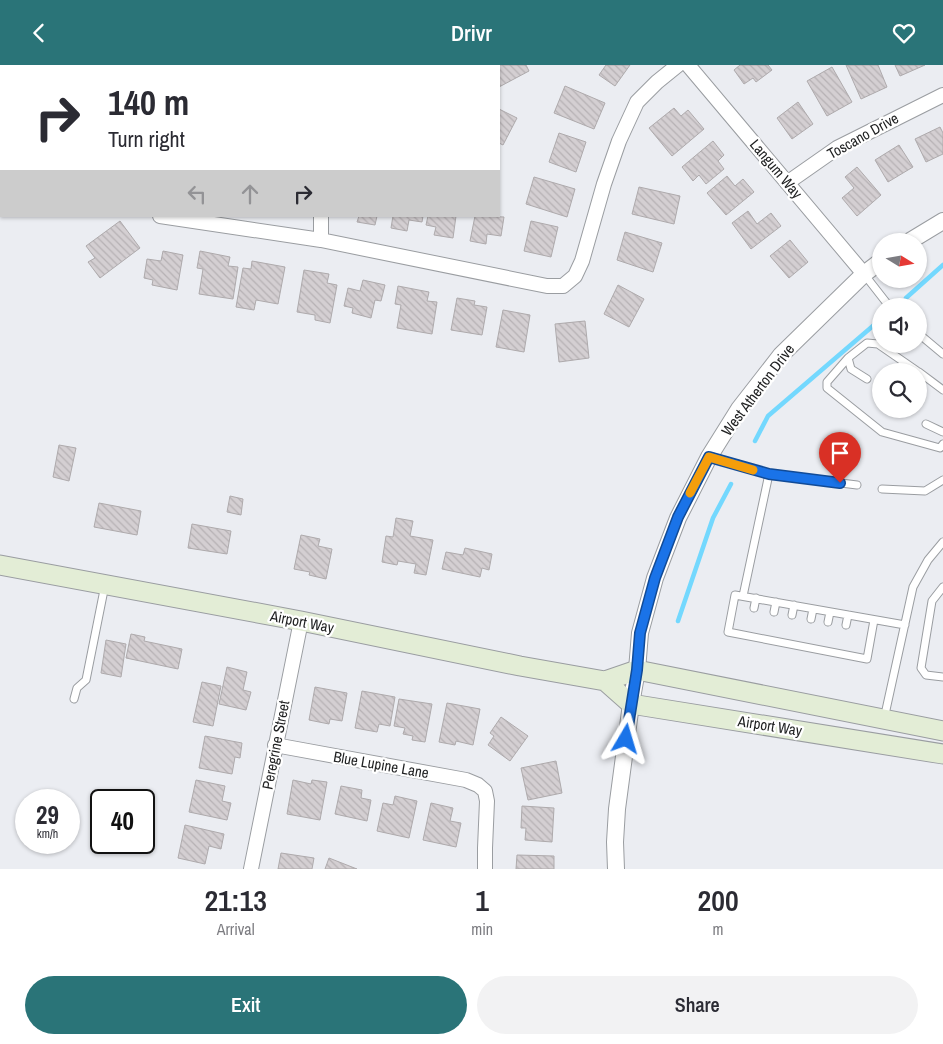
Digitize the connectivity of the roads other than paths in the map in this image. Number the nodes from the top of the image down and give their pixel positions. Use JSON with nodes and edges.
{"nodes":[{"id":1,"x":678,"y":65,"type":"edge"},
{"id":2,"x":688,"y":65,"type":"edge"},
{"id":3,"x":943,"y":95,"type":"edge"},
{"id":4,"x":787,"y":183,"type":"junction"},
{"id":5,"x":167,"y":217,"type":"edge"},
{"id":6,"x":322,"y":217,"type":"edge"},
{"id":7,"x":943,"y":221,"type":"edge"},
{"id":8,"x":923,"y":233,"type":"edge"},
{"id":9,"x":321,"y":240,"type":"junction"},
{"id":10,"x":872,"y":268,"type":"edge"},
{"id":11,"x":864,"y":274,"type":"junction"},
{"id":12,"x":883,"y":298,"type":"edge"},
{"id":13,"x":927,"y":341,"type":"edge"},
{"id":14,"x":943,"y":354,"type":"edge"},
{"id":15,"x":848,"y":358,"type":"junction"},
{"id":16,"x":905,"y":363,"type":"edge"},
{"id":17,"x":927,"y":378,"type":"edge"},
{"id":18,"x":867,"y":379,"type":"dead end"},
{"id":19,"x":943,"y":390,"type":"edge"},
{"id":20,"x":926,"y":423,"type":"dead end"},
{"id":21,"x":943,"y":432,"type":"edge"},
{"id":22,"x":943,"y":444,"type":"edge"},
{"id":23,"x":709,"y":457,"type":"junction"},
{"id":24,"x":769,"y":474,"type":"junction"},
{"id":25,"x":943,"y":480,"type":"edge"},
{"id":26,"x":858,"y":485,"type":"dead end"},
{"id":27,"x":882,"y":489,"type":"dead end"},
{"id":28,"x":943,"y":542,"type":"edge"},
{"id":29,"x":0,"y":565,"type":"edge"},
{"id":30,"x":105,"y":585,"type":"junction"},
{"id":31,"x":943,"y":587,"type":"edge"},
{"id":32,"x":743,"y":596,"type":"junction"},
{"id":33,"x":756,"y":599,"type":"junction"},
{"id":34,"x":776,"y":602,"type":"junction"},
{"id":35,"x":794,"y":605,"type":"junction"},
{"id":36,"x":754,"y":608,"type":"dead end"},
{"id":37,"x":813,"y":609,"type":"junction"},
{"id":38,"x":830,"y":611,"type":"junction"},
{"id":39,"x":774,"y":612,"type":"dead end"},
{"id":40,"x":792,"y":615,"type":"dead end"},
{"id":41,"x":848,"y":615,"type":"junction"},
{"id":42,"x":811,"y":619,"type":"dead end"},
{"id":43,"x":874,"y":620,"type":"junction"},
{"id":44,"x":301,"y":621,"type":"junction"},
{"id":45,"x":828,"y":622,"type":"dead end"},
{"id":46,"x":846,"y":625,"type":"dead end"},
{"id":47,"x":905,"y":625,"type":"junction"},
{"id":48,"x":750,"y":628,"type":"dead end"},
{"id":49,"x":770,"y":631,"type":"dead end"},
{"id":50,"x":749,"y":636,"type":"junction"},
{"id":51,"x":807,"y":639,"type":"dead end"},
{"id":52,"x":768,"y":640,"type":"junction"},
{"id":53,"x":805,"y":647,"type":"junction"},
{"id":54,"x":637,"y":670,"type":"junction"},
{"id":55,"x":943,"y":677,"type":"edge"},
{"id":56,"x":604,"y":681,"type":"junction"},
{"id":57,"x":74,"y":699,"type":"dead end"},
{"id":58,"x":631,"y":704,"type":"junction"},
{"id":59,"x":884,"y":720,"type":"junction"},
{"id":60,"x":943,"y":731,"type":"edge"},
{"id":61,"x":275,"y":745,"type":"junction"},
{"id":62,"x":943,"y":754,"type":"edge"},
{"id":63,"x":252,"y":869,"type":"edge"},
{"id":64,"x":485,"y":869,"type":"edge"},
{"id":65,"x":616,"y":869,"type":"edge"}],
"edges":[{"from":1,"to":9,"type":"street"},
{"from":2,"to":4,"type":"street","name":"Langum Way"},
{"from":3,"to":4,"type":"street","name":"Toscano Drive"},
{"from":4,"to":11,"type":"street","name":"Langum Way"},
{"from":5,"to":9,"type":"street"},
{"from":6,"to":9,"type":"street"},
{"from":7,"to":8,"type":"street"},
{"from":10,"to":11,"type":"street","name":"West Atherton Drive"},
{"from":11,"to":12,"type":"lane"},
{"from":11,"to":23,"type":"street","name":"West Atherton Drive"},
{"from":13,"to":14,"type":"lane"},
{"from":15,"to":16,"type":"lane"},
{"from":15,"to":18,"type":"lane"},
{"from":15,"to":22,"type":"lane"},
{"from":17,"to":19,"type":"lane"},
{"from":20,"to":21,"type":"lane"},
{"from":23,"to":24,"type":"lane"},
{"from":23,"to":54,"type":"street","name":"West Atherton Drive"},
{"from":24,"to":26,"type":"lane"},
{"from":24,"to":32,"type":"lane"},
{"from":25,"to":27,"type":"lane"},
{"from":28,"to":47,"type":"lane"},
{"from":29,"to":30,"type":"main road","name":"Airport Way"},
{"from":30,"to":44,"type":"main road","name":"Airport Way"},
{"from":30,"to":57,"type":"lane"},
{"from":31,"to":55,"type":"lane"},
{"from":32,"to":33,"type":"lane"},
{"from":32,"to":50,"type":"lane"},
{"from":33,"to":34,"type":"lane"},
{"from":33,"to":36,"type":"lane"},
{"from":34,"to":35,"type":"lane"},
{"from":34,"to":39,"type":"lane"},
{"from":35,"to":37,"type":"lane"},
{"from":35,"to":40,"type":"lane"},
{"from":37,"to":38,"type":"lane"},
{"from":37,"to":42,"type":"lane"},
{"from":38,"to":41,"type":"lane"},
{"from":38,"to":45,"type":"lane"},
{"from":41,"to":43,"type":"lane"},
{"from":41,"to":46,"type":"lane"},
{"from":43,"to":47,"type":"lane"},
{"from":43,"to":53,"type":"lane"},
{"from":44,"to":56,"type":"main road","name":"Airport Way"},
{"from":44,"to":61,"type":"street","name":"Peregrine Street"},
{"from":47,"to":59,"type":"lane"},
{"from":48,"to":50,"type":"lane"},
{"from":49,"to":52,"type":"lane"},
{"from":50,"to":52,"type":"lane"},
{"from":51,"to":53,"type":"lane"},
{"from":52,"to":53,"type":"lane"},
{"from":54,"to":56,"type":"main road","name":"Airport Way"},
{"from":54,"to":58,"type":"street","name":"West Atherton Drive"},
{"from":54,"to":59,"type":"main road","name":"Airport Way"},
{"from":56,"to":58,"type":"main road"},
{"from":58,"to":62,"type":"main road","name":"Airport Way"},
{"from":58,"to":65,"type":"street","name":"West Atherton Drive"},
{"from":59,"to":60,"type":"main road","name":"Airport Way"},
{"from":61,"to":63,"type":"street","name":"Peregrine Street"},
{"from":61,"to":64,"type":"street","name":"Blue Lupine Lane"}]}
